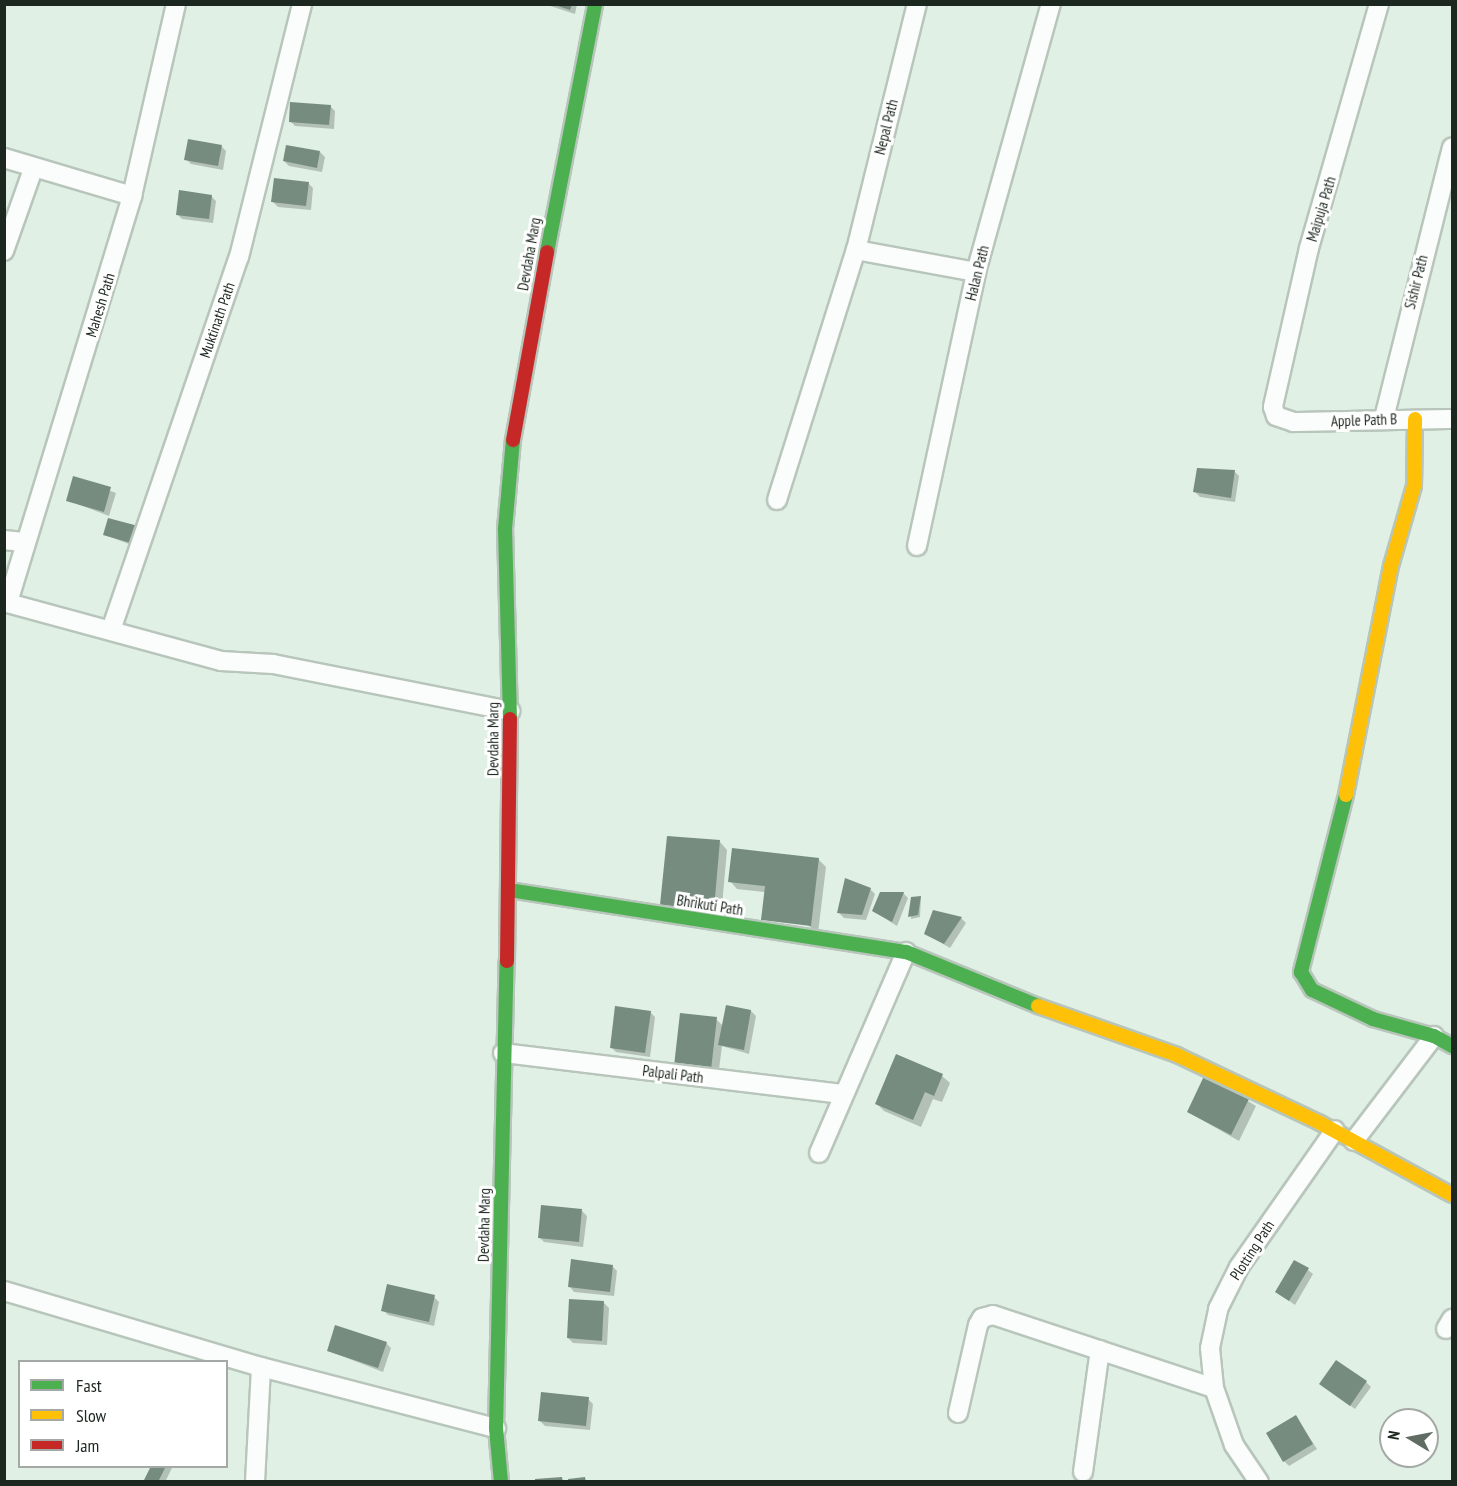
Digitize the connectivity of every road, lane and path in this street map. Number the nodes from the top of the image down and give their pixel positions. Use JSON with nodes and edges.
{"nodes":[{"id":1,"x":176,"y":4,"type":"edge"},
{"id":2,"x":302,"y":4,"type":"edge"},
{"id":3,"x":595,"y":4,"type":"edge"},
{"id":4,"x":917,"y":4,"type":"edge"},
{"id":5,"x":1051,"y":4,"type":"edge"},
{"id":6,"x":1379,"y":4,"type":"edge"},
{"id":7,"x":1452,"y":147,"type":"edge"},
{"id":8,"x":4,"y":158,"type":"edge"},
{"id":9,"x":33,"y":169,"type":"junction"},
{"id":10,"x":132,"y":196,"type":"junction"},
{"id":11,"x":856,"y":250,"type":"junction"},
{"id":12,"x":4,"y":251,"type":"edge"},
{"id":13,"x":976,"y":272,"type":"junction"},
{"id":14,"x":1276,"y":416,"type":"joint"},
{"id":15,"x":1384,"y":418,"type":"junction"},
{"id":16,"x":1415,"y":419,"type":"junction"},
{"id":17,"x":1452,"y":419,"type":"edge"},
{"id":18,"x":777,"y":500,"type":"dead end"},
{"id":19,"x":4,"y":540,"type":"edge"},
{"id":20,"x":24,"y":542,"type":"junction"},
{"id":21,"x":917,"y":546,"type":"dead end"},
{"id":22,"x":6,"y":602,"type":"edge"},
{"id":23,"x":111,"y":630,"type":"junction"},
{"id":24,"x":510,"y":711,"type":"junction"},
{"id":25,"x":508,"y":890,"type":"junction"},
{"id":26,"x":906,"y":952,"type":"junction"},
{"id":27,"x":1434,"y":1036,"type":"junction"},
{"id":28,"x":1452,"y":1046,"type":"edge"},
{"id":29,"x":503,"y":1053,"type":"junction"},
{"id":30,"x":842,"y":1094,"type":"junction"},
{"id":31,"x":1335,"y":1130,"type":"junction"},
{"id":32,"x":1354,"y":1141,"type":"junction"},
{"id":33,"x":819,"y":1153,"type":"dead end"},
{"id":34,"x":1452,"y":1195,"type":"edge"},
{"id":35,"x":4,"y":1291,"type":"edge"},
{"id":36,"x":1100,"y":1350,"type":"junction"},
{"id":37,"x":261,"y":1366,"type":"junction"},
{"id":38,"x":1214,"y":1388,"type":"junction"},
{"id":39,"x":958,"y":1413,"type":"dead end"},
{"id":40,"x":496,"y":1428,"type":"junction"},
{"id":41,"x":1083,"y":1472,"type":"dead end"},
{"id":42,"x":255,"y":1482,"type":"edge"},
{"id":43,"x":501,"y":1482,"type":"edge"},
{"id":44,"x":1259,"y":1482,"type":"edge"}],
"edges":[{"from":1,"to":10,"type":"street","name":"Mahesh Path"},
{"from":2,"to":23,"type":"street","name":"Muktinath Path"},
{"from":3,"to":24,"type":"street","name":"Devdaha Marg"},
{"from":4,"to":11,"type":"street","name":"Nepal Path"},
{"from":5,"to":13,"type":"street","name":"Halan Path"},
{"from":6,"to":14,"type":"street","name":"Maipuja Path"},
{"from":7,"to":15,"type":"street","name":"Sishir Path"},
{"from":8,"to":9,"type":"street"},
{"from":9,"to":10,"type":"street"},
{"from":9,"to":12,"type":"street"},
{"from":10,"to":20,"type":"street","name":"Mahesh Path"},
{"from":11,"to":13,"type":"street"},
{"from":11,"to":18,"type":"street","name":"Nepal Path"},
{"from":13,"to":21,"type":"street","name":"Halan Path"},
{"from":14,"to":15,"type":"street","name":"Apple Path B"},
{"from":15,"to":16,"type":"street","name":"Apple Path B"},
{"from":16,"to":17,"type":"street","name":"Apple Path B"},
{"from":16,"to":27,"type":"street"},
{"from":19,"to":20,"type":"street"},
{"from":20,"to":22,"type":"street","name":"Mahesh Path"},
{"from":22,"to":23,"type":"street"},
{"from":23,"to":24,"type":"street"},
{"from":24,"to":25,"type":"street","name":"Devdaha Marg"},
{"from":25,"to":26,"type":"street","name":"Bhrikuti Path"},
{"from":25,"to":29,"type":"street","name":"Devdaha Marg"},
{"from":26,"to":30,"type":"street"},
{"from":26,"to":31,"type":"street","name":"Bhrikuti Path"},
{"from":27,"to":28,"type":"street"},
{"from":27,"to":32,"type":"street"},
{"from":29,"to":30,"type":"street","name":"Palpali Path"},
{"from":29,"to":40,"type":"street","name":"Devdaha Marg"},
{"from":30,"to":33,"type":"street"},
{"from":31,"to":32,"type":"street","name":"Bhrikuti Path"},
{"from":31,"to":38,"type":"street","name":"Plotting Path"},
{"from":32,"to":34,"type":"street","name":"Bhrikuti Path"},
{"from":35,"to":37,"type":"street"},
{"from":36,"to":38,"type":"street"},
{"from":36,"to":39,"type":"street"},
{"from":36,"to":41,"type":"street"},
{"from":37,"to":40,"type":"street"},
{"from":37,"to":42,"type":"street"},
{"from":38,"to":44,"type":"street","name":"Plotting Path"},
{"from":40,"to":43,"type":"street","name":"Devdaha Marg"}]}
